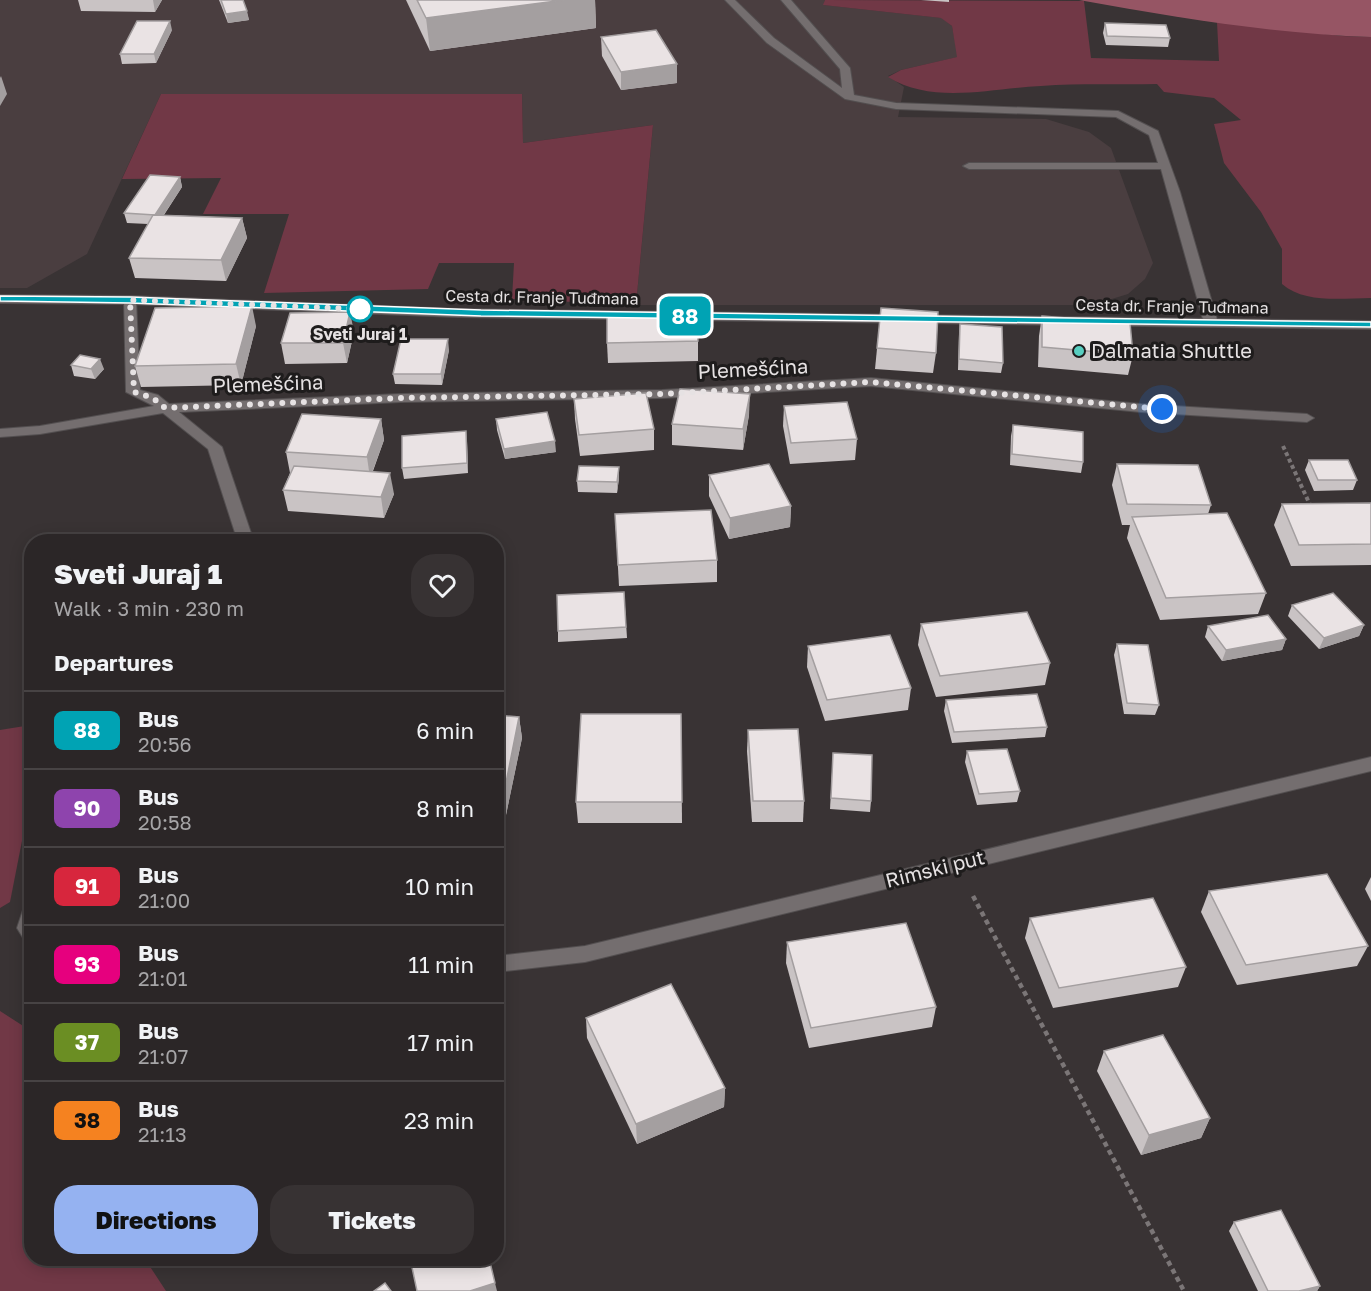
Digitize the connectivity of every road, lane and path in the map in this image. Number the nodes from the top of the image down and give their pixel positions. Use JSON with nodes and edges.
{"nodes":[{"id":1,"x":730,"y":0,"type":"edge"},
{"id":2,"x":786,"y":0,"type":"edge"},
{"id":3,"x":849,"y":97,"type":"junction"},
{"id":4,"x":1166,"y":165,"type":"junction"},
{"id":5,"x":969,"y":166,"type":"dead end"},
{"id":6,"x":0,"y":299,"type":"edge"},
{"id":7,"x":130,"y":300,"type":"junction"},
{"id":8,"x":1211,"y":322,"type":"junction"},
{"id":9,"x":1371,"y":325,"type":"edge"},
{"id":10,"x":165,"y":408,"type":"junction"},
{"id":11,"x":1268,"y":416,"type":"junction"},
{"id":12,"x":1306,"y":418,"type":"dead end"},
{"id":13,"x":0,"y":433,"type":"edge"},
{"id":14,"x":1315,"y":515,"type":"edge"},
{"id":15,"x":243,"y":534,"type":"edge"},
{"id":16,"x":1371,"y":764,"type":"edge"},
{"id":17,"x":955,"y":864,"type":"junction"},
{"id":18,"x":504,"y":963,"type":"edge"},
{"id":19,"x":1184,"y":1291,"type":"edge"}],
"edges":[{"from":1,"to":3,"type":"street"},
{"from":2,"to":3,"type":"street"},
{"from":3,"to":4,"type":"street"},
{"from":4,"to":5,"type":"street"},
{"from":4,"to":8,"type":"street"},
{"from":6,"to":7,"type":"street","name":"Cesta dr. Franje Tuđmana"},
{"from":7,"to":8,"type":"street","name":"Cesta dr. Franje Tuđmana"},
{"from":7,"to":10,"type":"street"},
{"from":8,"to":9,"type":"street","name":"Cesta dr. Franje Tuđmana"},
{"from":10,"to":11,"type":"street","name":"Plemešćina"},
{"from":10,"to":13,"type":"street","name":"Plemešćina"},
{"from":10,"to":15,"type":"street"},
{"from":11,"to":12,"type":"street","name":"Plemešćina"},
{"from":11,"to":14,"type":"path"},
{"from":16,"to":17,"type":"street","name":"Rimski put"},
{"from":17,"to":18,"type":"street","name":"Rimski put"},
{"from":17,"to":19,"type":"path"}]}
